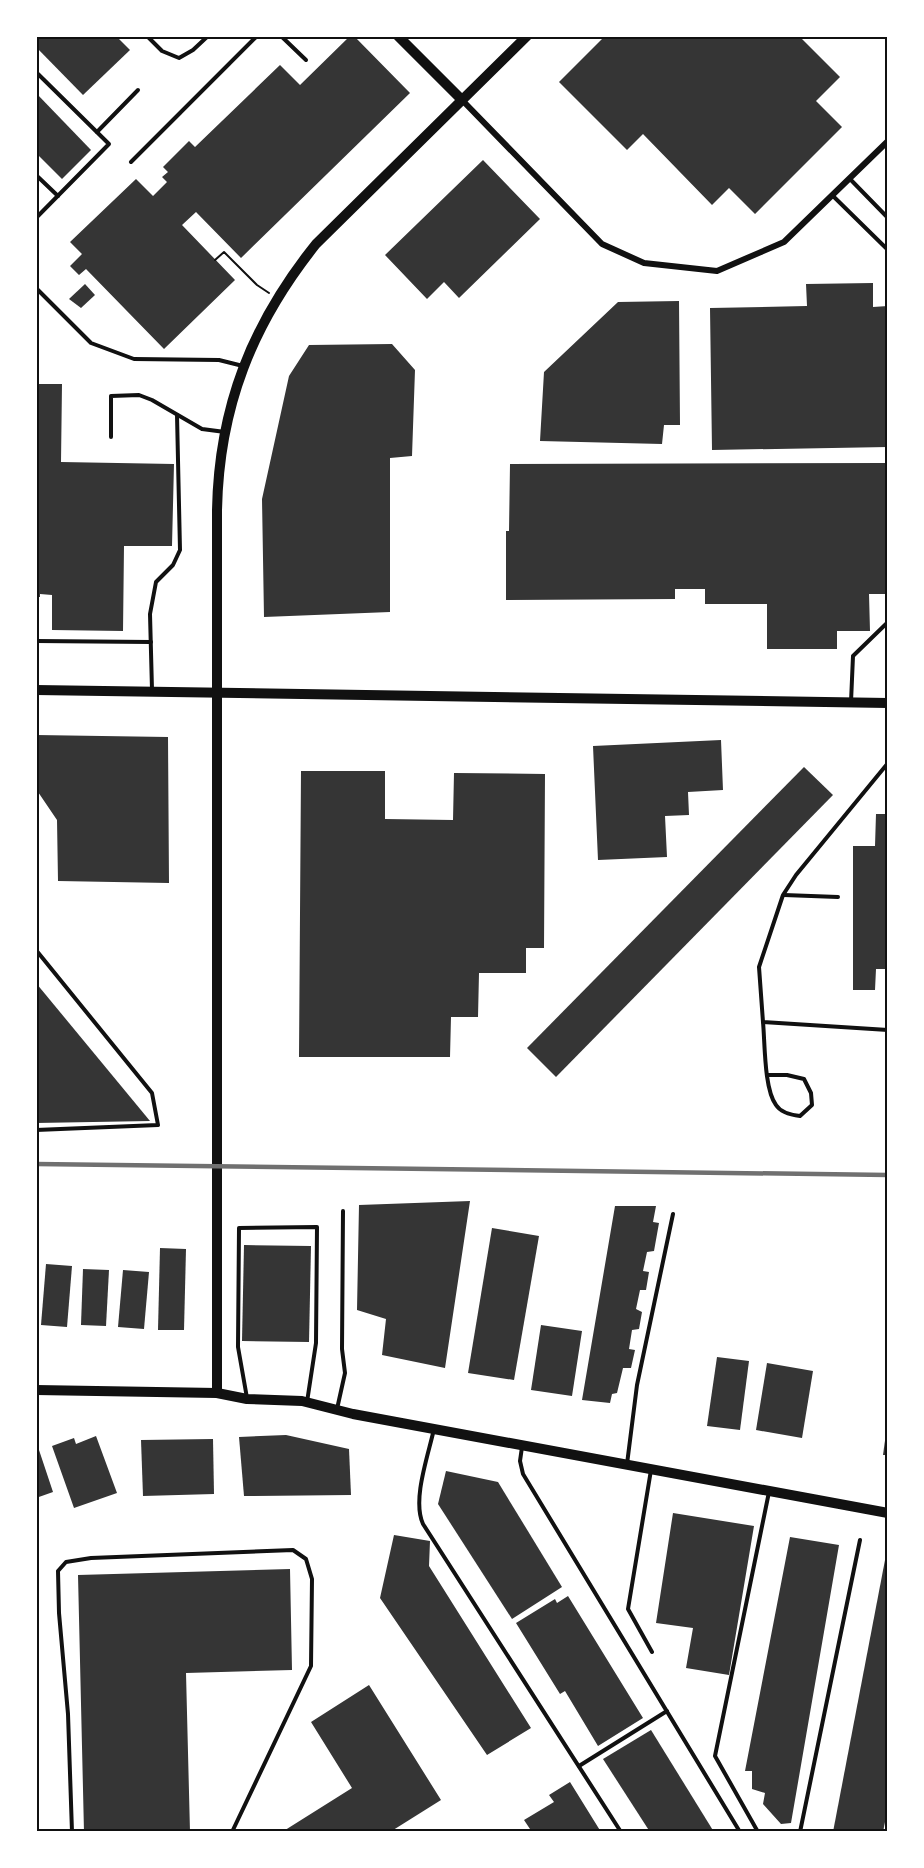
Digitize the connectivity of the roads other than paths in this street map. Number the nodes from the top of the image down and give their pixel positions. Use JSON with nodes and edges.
{"nodes":[{"id":1,"x":148,"y":36,"type":"edge"},
{"id":2,"x":208,"y":36,"type":"edge"},
{"id":3,"x":257,"y":36,"type":"edge"},
{"id":4,"x":281,"y":36,"type":"edge"},
{"id":5,"x":398,"y":36,"type":"edge"},
{"id":6,"x":527,"y":36,"type":"edge"},
{"id":7,"x":306,"y":60,"type":"dead end"},
{"id":8,"x":36,"y":72,"type":"edge"},
{"id":9,"x":138,"y":90,"type":"dead end"},
{"id":10,"x":462,"y":100,"type":"junction"},
{"id":11,"x":97,"y":132,"type":"junction"},
{"id":12,"x":888,"y":141,"type":"edge"},
{"id":13,"x":131,"y":162,"type":"dead end"},
{"id":14,"x":36,"y":175,"type":"edge"},
{"id":15,"x":850,"y":179,"type":"junction"},
{"id":16,"x":58,"y":196,"type":"junction"},
{"id":17,"x":832,"y":196,"type":"junction"},
{"id":18,"x":36,"y":218,"type":"edge"},
{"id":19,"x":888,"y":218,"type":"edge"},
{"id":20,"x":888,"y":250,"type":"edge"},
{"id":21,"x":36,"y":288,"type":"edge"},
{"id":22,"x":244,"y":366,"type":"junction"},
{"id":23,"x":177,"y":415,"type":"junction"},
{"id":24,"x":226,"y":432,"type":"junction"},
{"id":25,"x":111,"y":437,"type":"dead end"},
{"id":26,"x":888,"y":622,"type":"edge"},
{"id":27,"x":36,"y":641,"type":"edge"},
{"id":28,"x":151,"y":642,"type":"junction"},
{"id":29,"x":36,"y":690,"type":"edge"},
{"id":30,"x":152,"y":692,"type":"junction"},
{"id":31,"x":217,"y":693,"type":"junction"},
{"id":32,"x":851,"y":703,"type":"junction"},
{"id":33,"x":888,"y":704,"type":"edge"},
{"id":34,"x":888,"y":763,"type":"edge"},
{"id":35,"x":783,"y":895,"type":"junction"},
{"id":36,"x":838,"y":897,"type":"dead end"},
{"id":37,"x":36,"y":950,"type":"edge"},
{"id":38,"x":763,"y":1022,"type":"junction"},
{"id":39,"x":888,"y":1030,"type":"edge"},
{"id":40,"x":768,"y":1075,"type":"junction"},
{"id":41,"x":36,"y":1130,"type":"edge"},
{"id":42,"x":343,"y":1211,"type":"dead end"},
{"id":43,"x":673,"y":1214,"type":"dead end"},
{"id":44,"x":36,"y":1390,"type":"edge"},
{"id":45,"x":217,"y":1393,"type":"junction"},
{"id":46,"x":247,"y":1399,"type":"junction"},
{"id":47,"x":307,"y":1402,"type":"junction"},
{"id":48,"x":337,"y":1410,"type":"junction"},
{"id":49,"x":434,"y":1429,"type":"junction"},
{"id":50,"x":523,"y":1445,"type":"junction"},
{"id":51,"x":627,"y":1465,"type":"junction"},
{"id":52,"x":652,"y":1469,"type":"junction"},
{"id":53,"x":769,"y":1491,"type":"junction"},
{"id":54,"x":888,"y":1513,"type":"edge"},
{"id":55,"x":860,"y":1540,"type":"dead end"},
{"id":56,"x":652,"y":1652,"type":"dead end"},
{"id":57,"x":667,"y":1711,"type":"junction"},
{"id":58,"x":579,"y":1766,"type":"junction"},
{"id":59,"x":72,"y":1832,"type":"edge"},
{"id":60,"x":232,"y":1832,"type":"edge"},
{"id":61,"x":621,"y":1832,"type":"edge"},
{"id":62,"x":740,"y":1832,"type":"edge"},
{"id":63,"x":758,"y":1832,"type":"edge"},
{"id":64,"x":800,"y":1832,"type":"edge"}],
"edges":[{"from":1,"to":2,"type":"lane"},
{"from":3,"to":13,"type":"lane"},
{"from":4,"to":7,"type":"lane"},
{"from":5,"to":10,"type":"street"},
{"from":6,"to":10,"type":"street"},
{"from":8,"to":11,"type":"lane"},
{"from":9,"to":11,"type":"lane"},
{"from":10,"to":17,"type":"street"},
{"from":10,"to":22,"type":"street"},
{"from":11,"to":16,"type":"lane"},
{"from":12,"to":15,"type":"street"},
{"from":14,"to":16,"type":"lane"},
{"from":15,"to":17,"type":"street"},
{"from":15,"to":19,"type":"lane"},
{"from":16,"to":18,"type":"lane"},
{"from":17,"to":20,"type":"lane"},
{"from":21,"to":22,"type":"lane"},
{"from":22,"to":24,"type":"street"},
{"from":23,"to":24,"type":"lane"},
{"from":23,"to":25,"type":"lane"},
{"from":23,"to":28,"type":"lane"},
{"from":24,"to":31,"type":"street"},
{"from":26,"to":32,"type":"lane"},
{"from":27,"to":28,"type":"lane"},
{"from":28,"to":30,"type":"lane"},
{"from":29,"to":30,"type":"street"},
{"from":30,"to":31,"type":"street"},
{"from":31,"to":32,"type":"street"},
{"from":31,"to":45,"type":"street"},
{"from":32,"to":33,"type":"street"},
{"from":34,"to":35,"type":"lane"},
{"from":35,"to":36,"type":"lane"},
{"from":35,"to":38,"type":"lane"},
{"from":37,"to":41,"type":"lane"},
{"from":38,"to":39,"type":"lane"},
{"from":38,"to":40,"type":"lane"},
{"from":40,"to":40,"type":"lane"},
{"from":42,"to":48,"type":"lane"},
{"from":43,"to":51,"type":"lane"},
{"from":44,"to":45,"type":"street"},
{"from":45,"to":46,"type":"street"},
{"from":46,"to":47,"type":"street"},
{"from":46,"to":47,"type":"lane"},
{"from":47,"to":48,"type":"street"},
{"from":48,"to":49,"type":"street"},
{"from":49,"to":50,"type":"street"},
{"from":49,"to":58,"type":"lane"},
{"from":50,"to":51,"type":"street"},
{"from":50,"to":57,"type":"lane"},
{"from":51,"to":52,"type":"street"},
{"from":52,"to":53,"type":"street"},
{"from":52,"to":56,"type":"lane"},
{"from":53,"to":54,"type":"street"},
{"from":53,"to":63,"type":"lane"},
{"from":55,"to":64,"type":"lane"},
{"from":57,"to":58,"type":"lane"},
{"from":57,"to":62,"type":"lane"},
{"from":58,"to":61,"type":"lane"},
{"from":59,"to":60,"type":"lane"}]}
